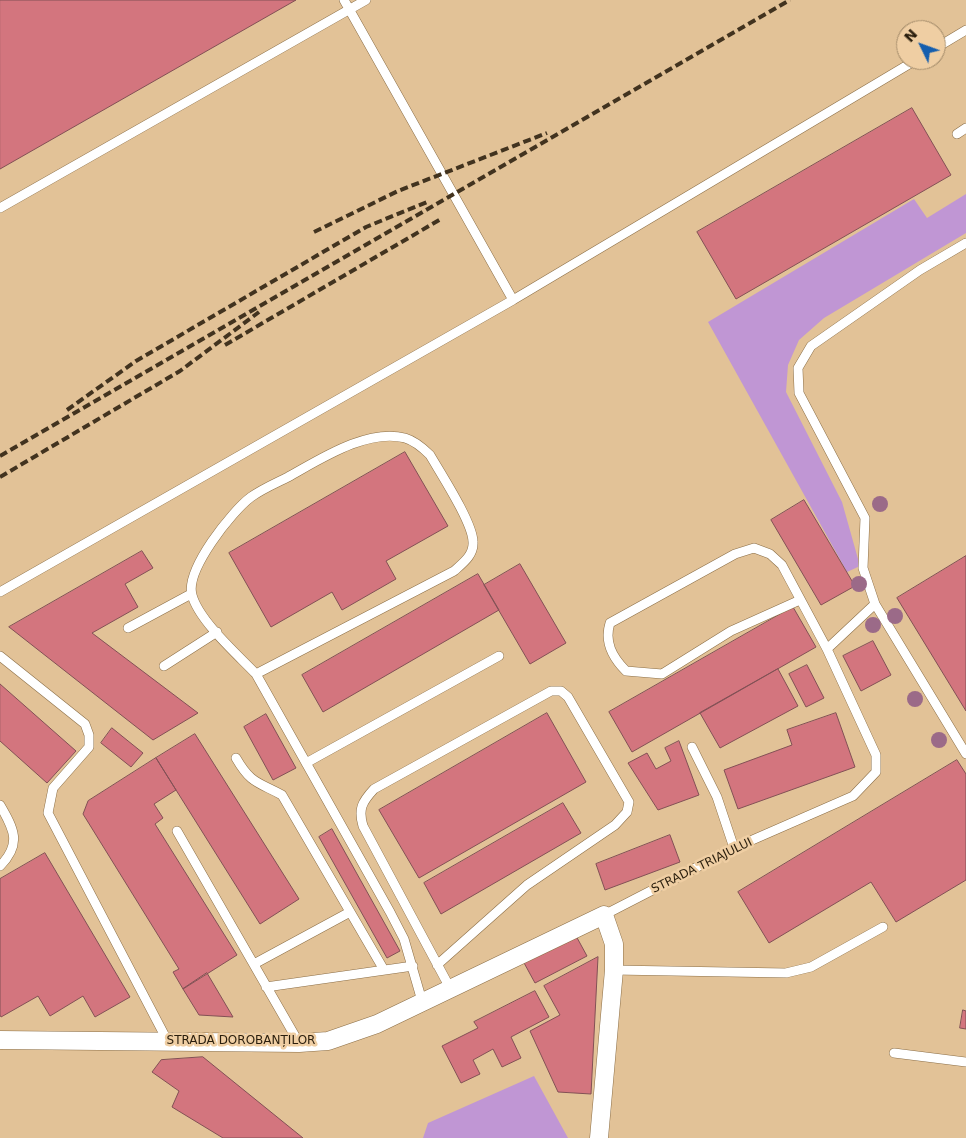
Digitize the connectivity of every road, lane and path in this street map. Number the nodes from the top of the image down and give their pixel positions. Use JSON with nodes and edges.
{"nodes":[{"id":1,"x":344,"y":0,"type":"edge"},
{"id":2,"x":366,"y":0,"type":"edge"},
{"id":3,"x":350,"y":9,"type":"junction"},
{"id":4,"x":966,"y":30,"type":"edge"},
{"id":5,"x":946,"y":42,"type":"edge"},
{"id":6,"x":899,"y":70,"type":"edge"},
{"id":7,"x":966,"y":128,"type":"edge"},
{"id":8,"x":956,"y":134,"type":"dead end"},
{"id":9,"x":0,"y":208,"type":"edge"},
{"id":10,"x":966,"y":243,"type":"edge"},
{"id":11,"x":513,"y":300,"type":"junction"},
{"id":12,"x":0,"y":592,"type":"edge"},
{"id":13,"x":191,"y":594,"type":"junction"},
{"id":14,"x":800,"y":600,"type":"junction"},
{"id":15,"x":875,"y":604,"type":"junction"},
{"id":16,"x":128,"y":628,"type":"dead end"},
{"id":17,"x":217,"y":632,"type":"junction"},
{"id":18,"x":827,"y":648,"type":"junction"},
{"id":19,"x":0,"y":656,"type":"edge"},
{"id":20,"x":499,"y":656,"type":"dead end"},
{"id":21,"x":164,"y":666,"type":"dead end"},
{"id":22,"x":256,"y":674,"type":"junction"},
{"id":23,"x":692,"y":747,"type":"dead end"},
{"id":24,"x":966,"y":754,"type":"edge"},
{"id":25,"x":236,"y":758,"type":"dead end"},
{"id":26,"x":306,"y":763,"type":"junction"},
{"id":27,"x":0,"y":805,"type":"edge"},
{"id":28,"x":177,"y":831,"type":"dead end"},
{"id":29,"x":734,"y":848,"type":"junction"},
{"id":30,"x":0,"y":866,"type":"edge"},
{"id":31,"x":350,"y":912,"type":"junction"},
{"id":32,"x":604,"y":915,"type":"junction"},
{"id":33,"x":883,"y":927,"type":"dead end"},
{"id":34,"x":254,"y":964,"type":"junction"},
{"id":35,"x":437,"y":965,"type":"junction"},
{"id":36,"x":413,"y":966,"type":"junction"},
{"id":37,"x":384,"y":970,"type":"junction"},
{"id":38,"x":614,"y":970,"type":"junction"},
{"id":39,"x":266,"y":987,"type":"junction"},
{"id":40,"x":450,"y":988,"type":"junction"},
{"id":41,"x":422,"y":1001,"type":"junction"},
{"id":42,"x":0,"y":1040,"type":"edge"},
{"id":43,"x":167,"y":1040,"type":"junction"},
{"id":44,"x":299,"y":1043,"type":"junction"},
{"id":45,"x":894,"y":1053,"type":"dead end"},
{"id":46,"x":966,"y":1062,"type":"edge"},
{"id":47,"x":599,"y":1138,"type":"edge"}],
"edges":[{"from":1,"to":3,"type":"lane"},
{"from":2,"to":3,"type":"lane"},
{"from":3,"to":9,"type":"lane"},
{"from":3,"to":11,"type":"lane"},
{"from":4,"to":5,"type":"lane"},
{"from":6,"to":11,"type":"lane"},
{"from":7,"to":8,"type":"lane"},
{"from":10,"to":15,"type":"lane"},
{"from":11,"to":12,"type":"lane"},
{"from":13,"to":16,"type":"lane"},
{"from":13,"to":17,"type":"lane"},
{"from":13,"to":22,"type":"lane"},
{"from":14,"to":14,"type":"lane","name":"STRADA TRIAJULUI"},
{"from":14,"to":18,"type":"lane","name":"STRADA TRIAJULUI"},
{"from":15,"to":18,"type":"lane"},
{"from":15,"to":24,"type":"lane"},
{"from":17,"to":21,"type":"lane"},
{"from":17,"to":22,"type":"lane"},
{"from":18,"to":29,"type":"lane","name":"STRADA TRIAJULUI"},
{"from":19,"to":43,"type":"lane"},
{"from":20,"to":26,"type":"lane"},
{"from":22,"to":26,"type":"lane"},
{"from":23,"to":29,"type":"lane"},
{"from":25,"to":31,"type":"lane"},
{"from":26,"to":36,"type":"lane"},
{"from":27,"to":30,"type":"lane"},
{"from":28,"to":34,"type":"lane"},
{"from":29,"to":32,"type":"lane","name":"STRADA TRIAJULUI"},
{"from":31,"to":34,"type":"lane"},
{"from":31,"to":37,"type":"lane"},
{"from":32,"to":38,"type":"street"},
{"from":32,"to":40,"type":"street","name":"STRADA DOROBANȚILOR"},
{"from":33,"to":38,"type":"lane"},
{"from":34,"to":39,"type":"lane"},
{"from":35,"to":35,"type":"lane"},
{"from":35,"to":40,"type":"lane"},
{"from":36,"to":37,"type":"lane"},
{"from":36,"to":41,"type":"lane"},
{"from":37,"to":39,"type":"lane"},
{"from":38,"to":47,"type":"street"},
{"from":39,"to":44,"type":"lane"},
{"from":40,"to":41,"type":"street","name":"STRADA DOROBANȚILOR"},
{"from":41,"to":44,"type":"street","name":"STRADA DOROBANȚILOR"},
{"from":42,"to":43,"type":"street","name":"STRADA DOROBANȚILOR"},
{"from":43,"to":44,"type":"street","name":"STRADA DOROBANȚILOR"},
{"from":45,"to":46,"type":"lane"}]}
